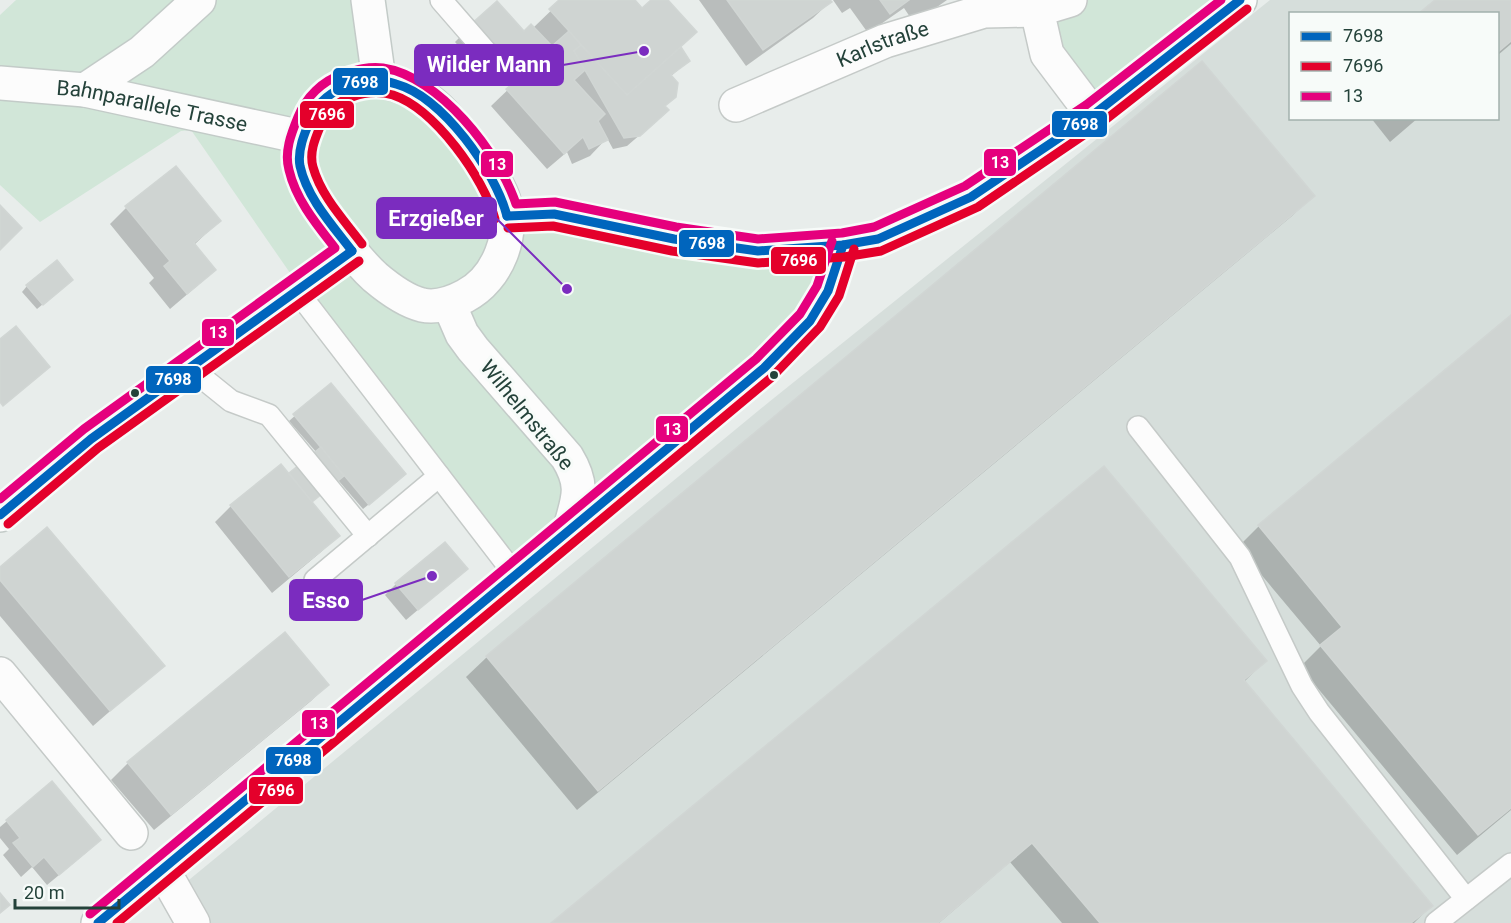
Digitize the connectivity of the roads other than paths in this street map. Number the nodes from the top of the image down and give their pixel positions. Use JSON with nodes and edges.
{"nodes":[{"id":1,"x":199,"y":0,"type":"edge"},
{"id":2,"x":368,"y":0,"type":"edge"},
{"id":3,"x":441,"y":0,"type":"edge"},
{"id":4,"x":1070,"y":0,"type":"edge"},
{"id":5,"x":1240,"y":0,"type":"edge"},
{"id":6,"x":1037,"y":10,"type":"junction"},
{"id":7,"x":501,"y":69,"type":"dead end"},
{"id":8,"x":379,"y":80,"type":"junction"},
{"id":9,"x":0,"y":83,"type":"edge"},
{"id":10,"x":85,"y":90,"type":"junction"},
{"id":11,"x":736,"y":105,"type":"dead end"},
{"id":12,"x":1093,"y":115,"type":"junction"},
{"id":13,"x":302,"y":137,"type":"junction"},
{"id":14,"x":507,"y":216,"type":"junction"},
{"id":15,"x":843,"y":245,"type":"junction"},
{"id":16,"x":352,"y":251,"type":"junction"},
{"id":17,"x":297,"y":291,"type":"junction"},
{"id":18,"x":449,"y":304,"type":"junction"},
{"id":19,"x":190,"y":368,"type":"junction"},
{"id":20,"x":1138,"y":427,"type":"dead end"},
{"id":21,"x":439,"y":476,"type":"junction"},
{"id":22,"x":0,"y":515,"type":"edge"},
{"id":23,"x":569,"y":532,"type":"junction"},
{"id":24,"x":368,"y":536,"type":"junction"},
{"id":25,"x":516,"y":576,"type":"junction"},
{"id":26,"x":315,"y":580,"type":"dead end"},
{"id":27,"x":0,"y":674,"type":"edge"},
{"id":28,"x":131,"y":833,"type":"dead end"},
{"id":29,"x":1511,"y":864,"type":"edge"},
{"id":30,"x":163,"y":870,"type":"junction"},
{"id":31,"x":1466,"y":899,"type":"junction"},
{"id":32,"x":98,"y":923,"type":"edge"},
{"id":33,"x":193,"y":923,"type":"edge"},
{"id":34,"x":1436,"y":923,"type":"edge"}],
"edges":[{"from":1,"to":10,"type":"street"},
{"from":2,"to":8,"type":"street"},
{"from":3,"to":7,"type":"lane"},
{"from":4,"to":6,"type":"street","name":"Karlstraße"},
{"from":5,"to":12,"type":"street"},
{"from":6,"to":11,"type":"street","name":"Karlstraße"},
{"from":6,"to":12,"type":"street"},
{"from":8,"to":13,"type":"street"},
{"from":8,"to":14,"type":"street"},
{"from":9,"to":10,"type":"street","name":"Bahnparallele Trasse"},
{"from":10,"to":13,"type":"street","name":"Bahnparallele Trasse"},
{"from":12,"to":15,"type":"street"},
{"from":13,"to":16,"type":"street"},
{"from":14,"to":15,"type":"street"},
{"from":14,"to":18,"type":"street"},
{"from":15,"to":23,"type":"street"},
{"from":16,"to":17,"type":"street"},
{"from":16,"to":18,"type":"street"},
{"from":17,"to":19,"type":"street"},
{"from":17,"to":21,"type":"lane"},
{"from":18,"to":23,"type":"street","name":"Wilhelmstraße"},
{"from":19,"to":22,"type":"street"},
{"from":19,"to":24,"type":"lane"},
{"from":20,"to":31,"type":"lane"},
{"from":21,"to":24,"type":"lane"},
{"from":21,"to":25,"type":"lane"},
{"from":23,"to":25,"type":"street"},
{"from":24,"to":26,"type":"lane"},
{"from":25,"to":30,"type":"street"},
{"from":27,"to":28,"type":"street"},
{"from":29,"to":31,"type":"lane"},
{"from":30,"to":32,"type":"street"},
{"from":30,"to":33,"type":"street"},
{"from":31,"to":34,"type":"lane"}]}
